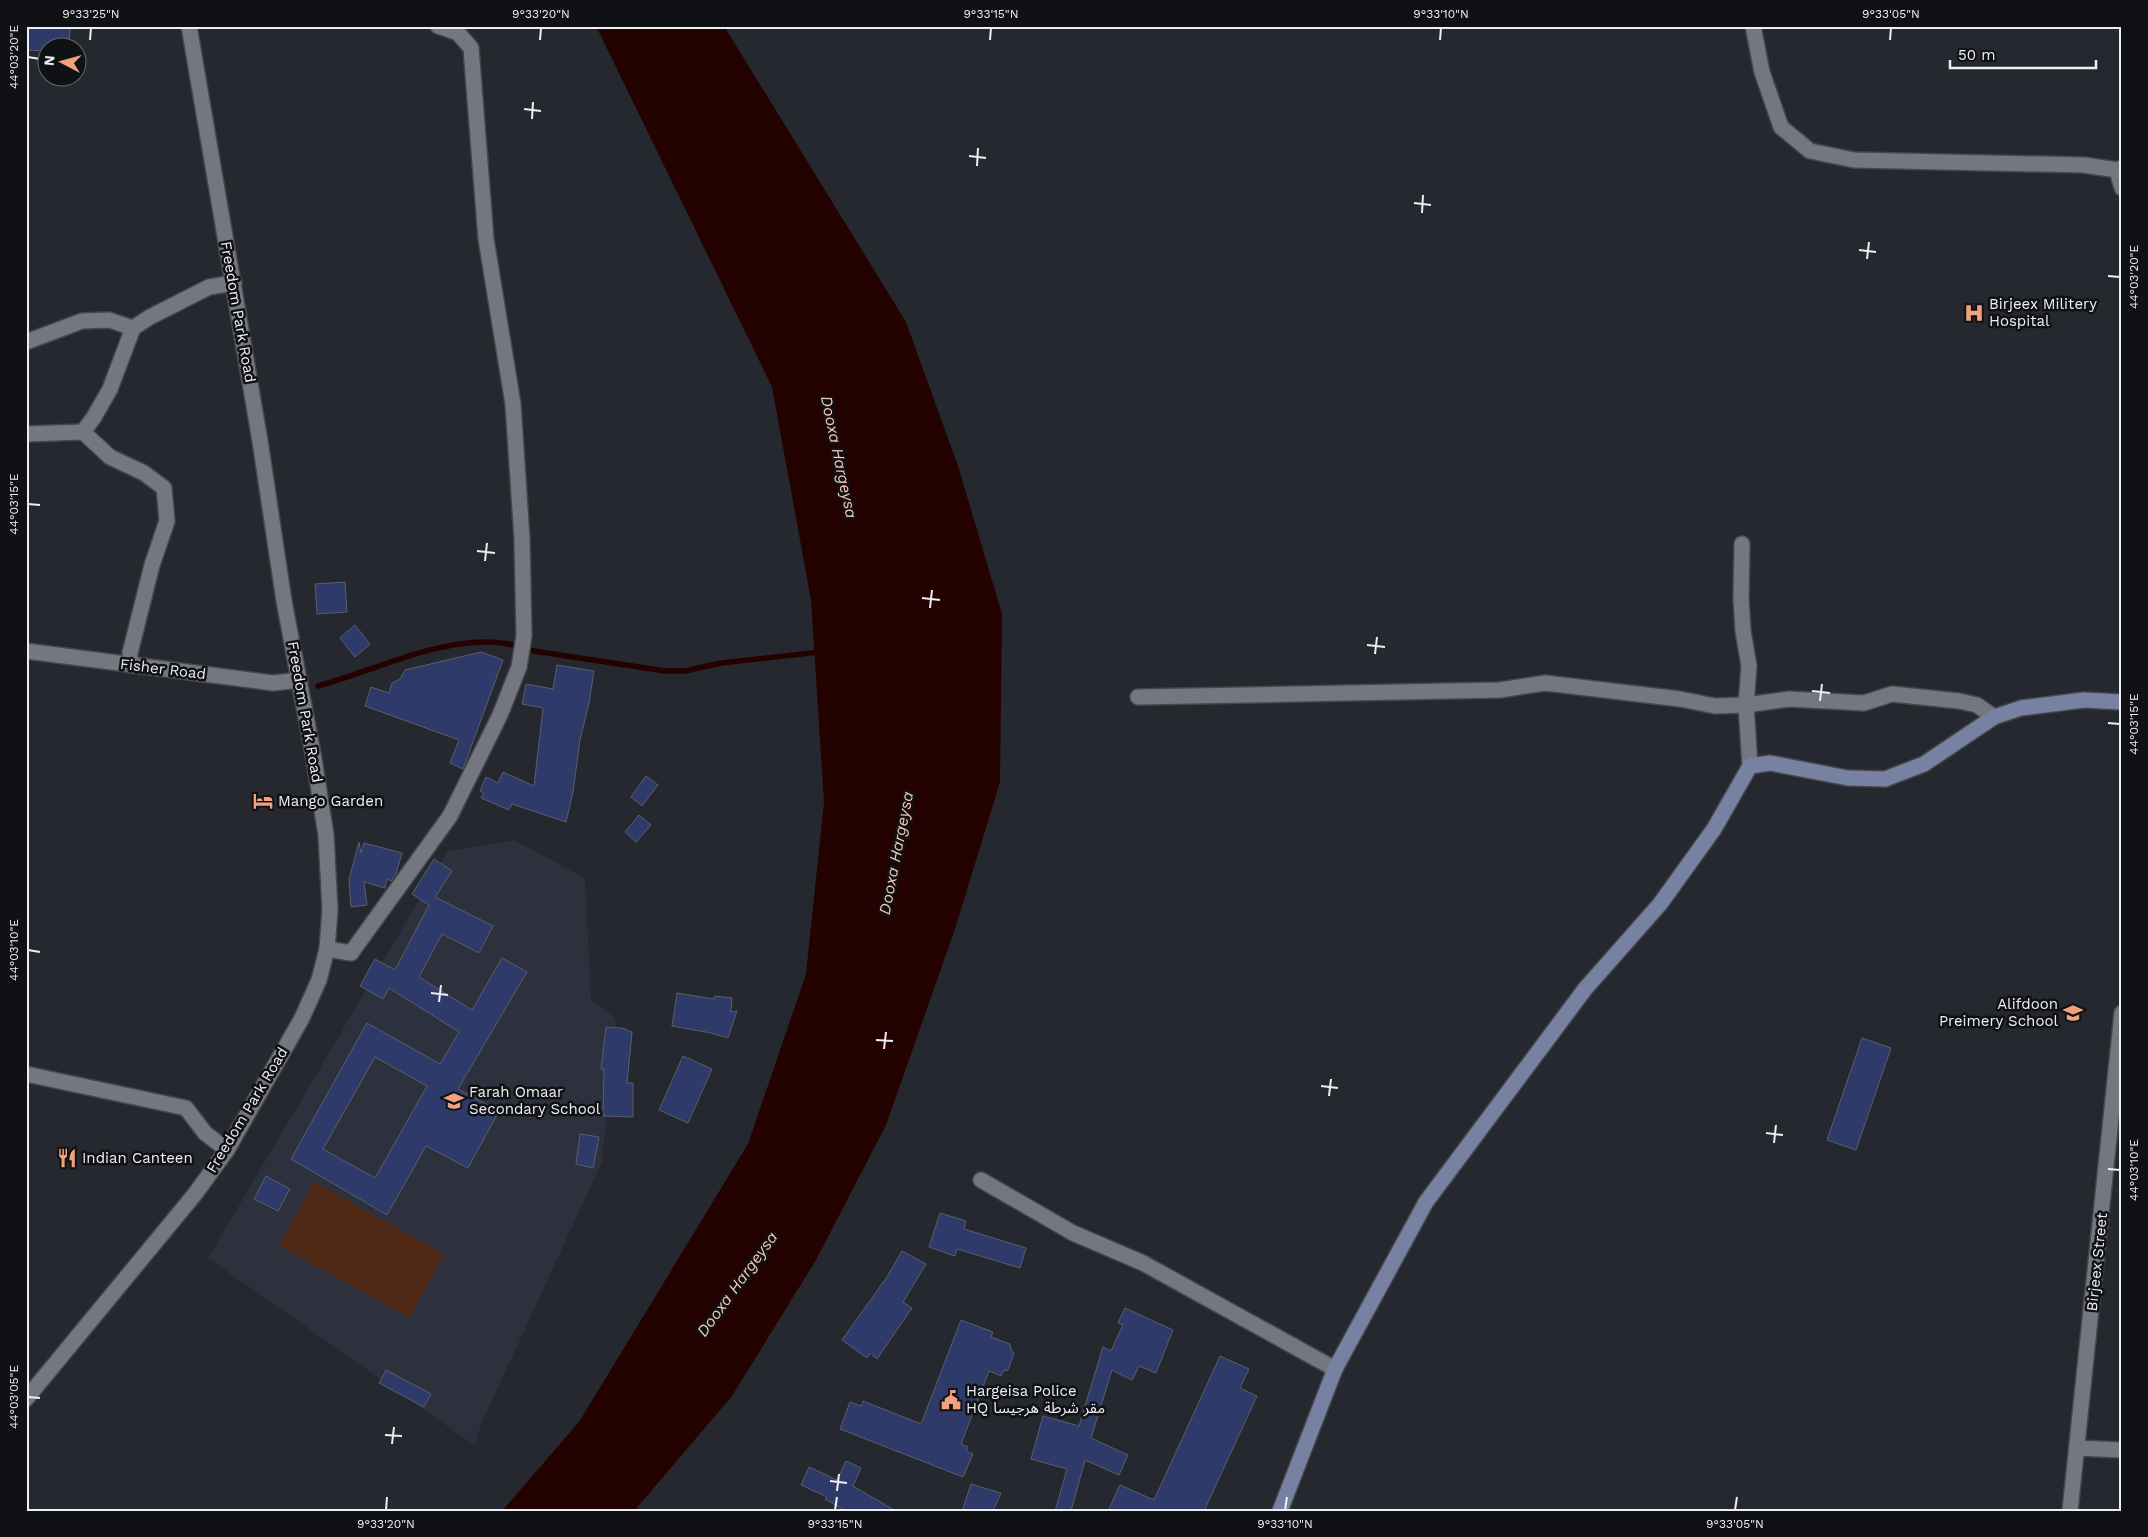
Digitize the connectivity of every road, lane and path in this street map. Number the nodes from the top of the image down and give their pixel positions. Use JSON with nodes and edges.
{"nodes":[{"id":1,"x":189,"y":26,"type":"edge"},
{"id":2,"x":438,"y":26,"type":"edge"},
{"id":3,"x":1753,"y":26,"type":"edge"},
{"id":4,"x":2119,"y":169,"type":"edge"},
{"id":5,"x":2122,"y":188,"type":"edge"},
{"id":6,"x":234,"y":283,"type":"junction"},
{"id":7,"x":133,"y":328,"type":"junction"},
{"id":8,"x":26,"y":342,"type":"edge"},
{"id":9,"x":83,"y":432,"type":"junction"},
{"id":10,"x":26,"y":434,"type":"edge"},
{"id":11,"x":1742,"y":544,"type":"dead end"},
{"id":12,"x":26,"y":651,"type":"edge"},
{"id":13,"x":130,"y":665,"type":"junction"},
{"id":14,"x":300,"y":680,"type":"junction"},
{"id":15,"x":1138,"y":697,"type":"dead end"},
{"id":16,"x":2122,"y":702,"type":"edge"},
{"id":17,"x":1746,"y":705,"type":"junction"},
{"id":18,"x":1994,"y":717,"type":"junction"},
{"id":19,"x":1750,"y":766,"type":"junction"},
{"id":20,"x":327,"y":949,"type":"junction"},
{"id":21,"x":2122,"y":1013,"type":"edge"},
{"id":22,"x":26,"y":1074,"type":"edge"},
{"id":23,"x":226,"y":1150,"type":"junction"},
{"id":24,"x":981,"y":1180,"type":"dead end"},
{"id":25,"x":1335,"y":1369,"type":"junction"},
{"id":26,"x":26,"y":1399,"type":"edge"},
{"id":27,"x":2077,"y":1448,"type":"junction"},
{"id":28,"x":2122,"y":1450,"type":"edge"},
{"id":29,"x":1280,"y":1511,"type":"edge"},
{"id":30,"x":2070,"y":1511,"type":"edge"}],
"edges":[{"from":1,"to":6,"type":"street","name":"Freedom Park Road"},
{"from":2,"to":20,"type":"street"},
{"from":3,"to":4,"type":"street"},
{"from":4,"to":5,"type":"street"},
{"from":6,"to":7,"type":"street"},
{"from":6,"to":14,"type":"street","name":"Freedom Park Road"},
{"from":7,"to":8,"type":"street"},
{"from":7,"to":9,"type":"street"},
{"from":9,"to":10,"type":"street"},
{"from":9,"to":13,"type":"street"},
{"from":11,"to":17,"type":"street"},
{"from":12,"to":13,"type":"street","name":"Fisher Road"},
{"from":13,"to":14,"type":"street","name":"Fisher Road"},
{"from":14,"to":20,"type":"street","name":"Freedom Park Road"},
{"from":15,"to":17,"type":"street"},
{"from":16,"to":18,"type":"main road"},
{"from":17,"to":18,"type":"street"},
{"from":17,"to":19,"type":"street"},
{"from":18,"to":19,"type":"main road"},
{"from":19,"to":25,"type":"main road"},
{"from":20,"to":23,"type":"street","name":"Freedom Park Road"},
{"from":21,"to":27,"type":"street","name":"Birjeex Street"},
{"from":22,"to":23,"type":"street"},
{"from":23,"to":26,"type":"street","name":"Freedom Park Road"},
{"from":24,"to":25,"type":"street"},
{"from":25,"to":29,"type":"main road"},
{"from":27,"to":28,"type":"street"},
{"from":27,"to":30,"type":"street","name":"Birjeex Street"}]}
